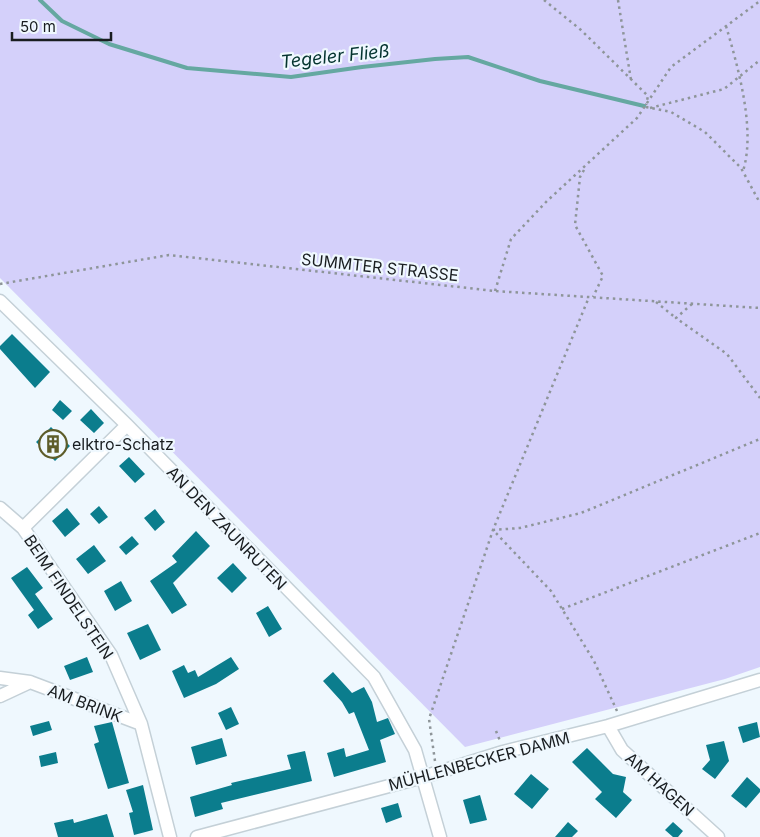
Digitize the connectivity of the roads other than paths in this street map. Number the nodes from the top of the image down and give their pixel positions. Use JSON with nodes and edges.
{"nodes":[{"id":1,"x":0,"y":301,"type":"edge"},
{"id":2,"x":127,"y":425,"type":"junction"},
{"id":3,"x":0,"y":508,"type":"edge"},
{"id":4,"x":23,"y":528,"type":"junction"},
{"id":5,"x":0,"y":678,"type":"edge"},
{"id":6,"x":760,"y":680,"type":"edge"},
{"id":7,"x":30,"y":682,"type":"junction"},
{"id":8,"x":0,"y":696,"type":"edge"},
{"id":9,"x":140,"y":724,"type":"junction"},
{"id":10,"x":608,"y":726,"type":"junction"},
{"id":11,"x":423,"y":776,"type":"junction"},
{"id":12,"x":170,"y":837,"type":"edge"},
{"id":13,"x":197,"y":837,"type":"edge"},
{"id":14,"x":440,"y":837,"type":"edge"},
{"id":15,"x":718,"y":837,"type":"edge"}],
"edges":[{"from":1,"to":2,"type":"street","name":"AN DEN ZAUNRUTEN"},
{"from":2,"to":4,"type":"street"},
{"from":2,"to":11,"type":"street","name":"AN DEN ZAUNRUTEN"},
{"from":3,"to":4,"type":"street","name":"BEIM FINDELSTEIN"},
{"from":4,"to":9,"type":"street","name":"BEIM FINDELSTEIN"},
{"from":5,"to":7,"type":"street","name":"AM BRINK"},
{"from":6,"to":10,"type":"street","name":"MÜHLENBECKER DAMM"},
{"from":7,"to":8,"type":"street","name":"AM BRINK"},
{"from":7,"to":9,"type":"street","name":"AM BRINK"},
{"from":9,"to":12,"type":"street","name":"BEIM FINDELSTEIN"},
{"from":10,"to":11,"type":"street","name":"MÜHLENBECKER DAMM"},
{"from":10,"to":15,"type":"street","name":"AM HAGEN"},
{"from":11,"to":13,"type":"street","name":"MÜHLENBECKER DAMM"},
{"from":11,"to":14,"type":"street","name":"AN DEN ZAUNRUTEN"}]}
